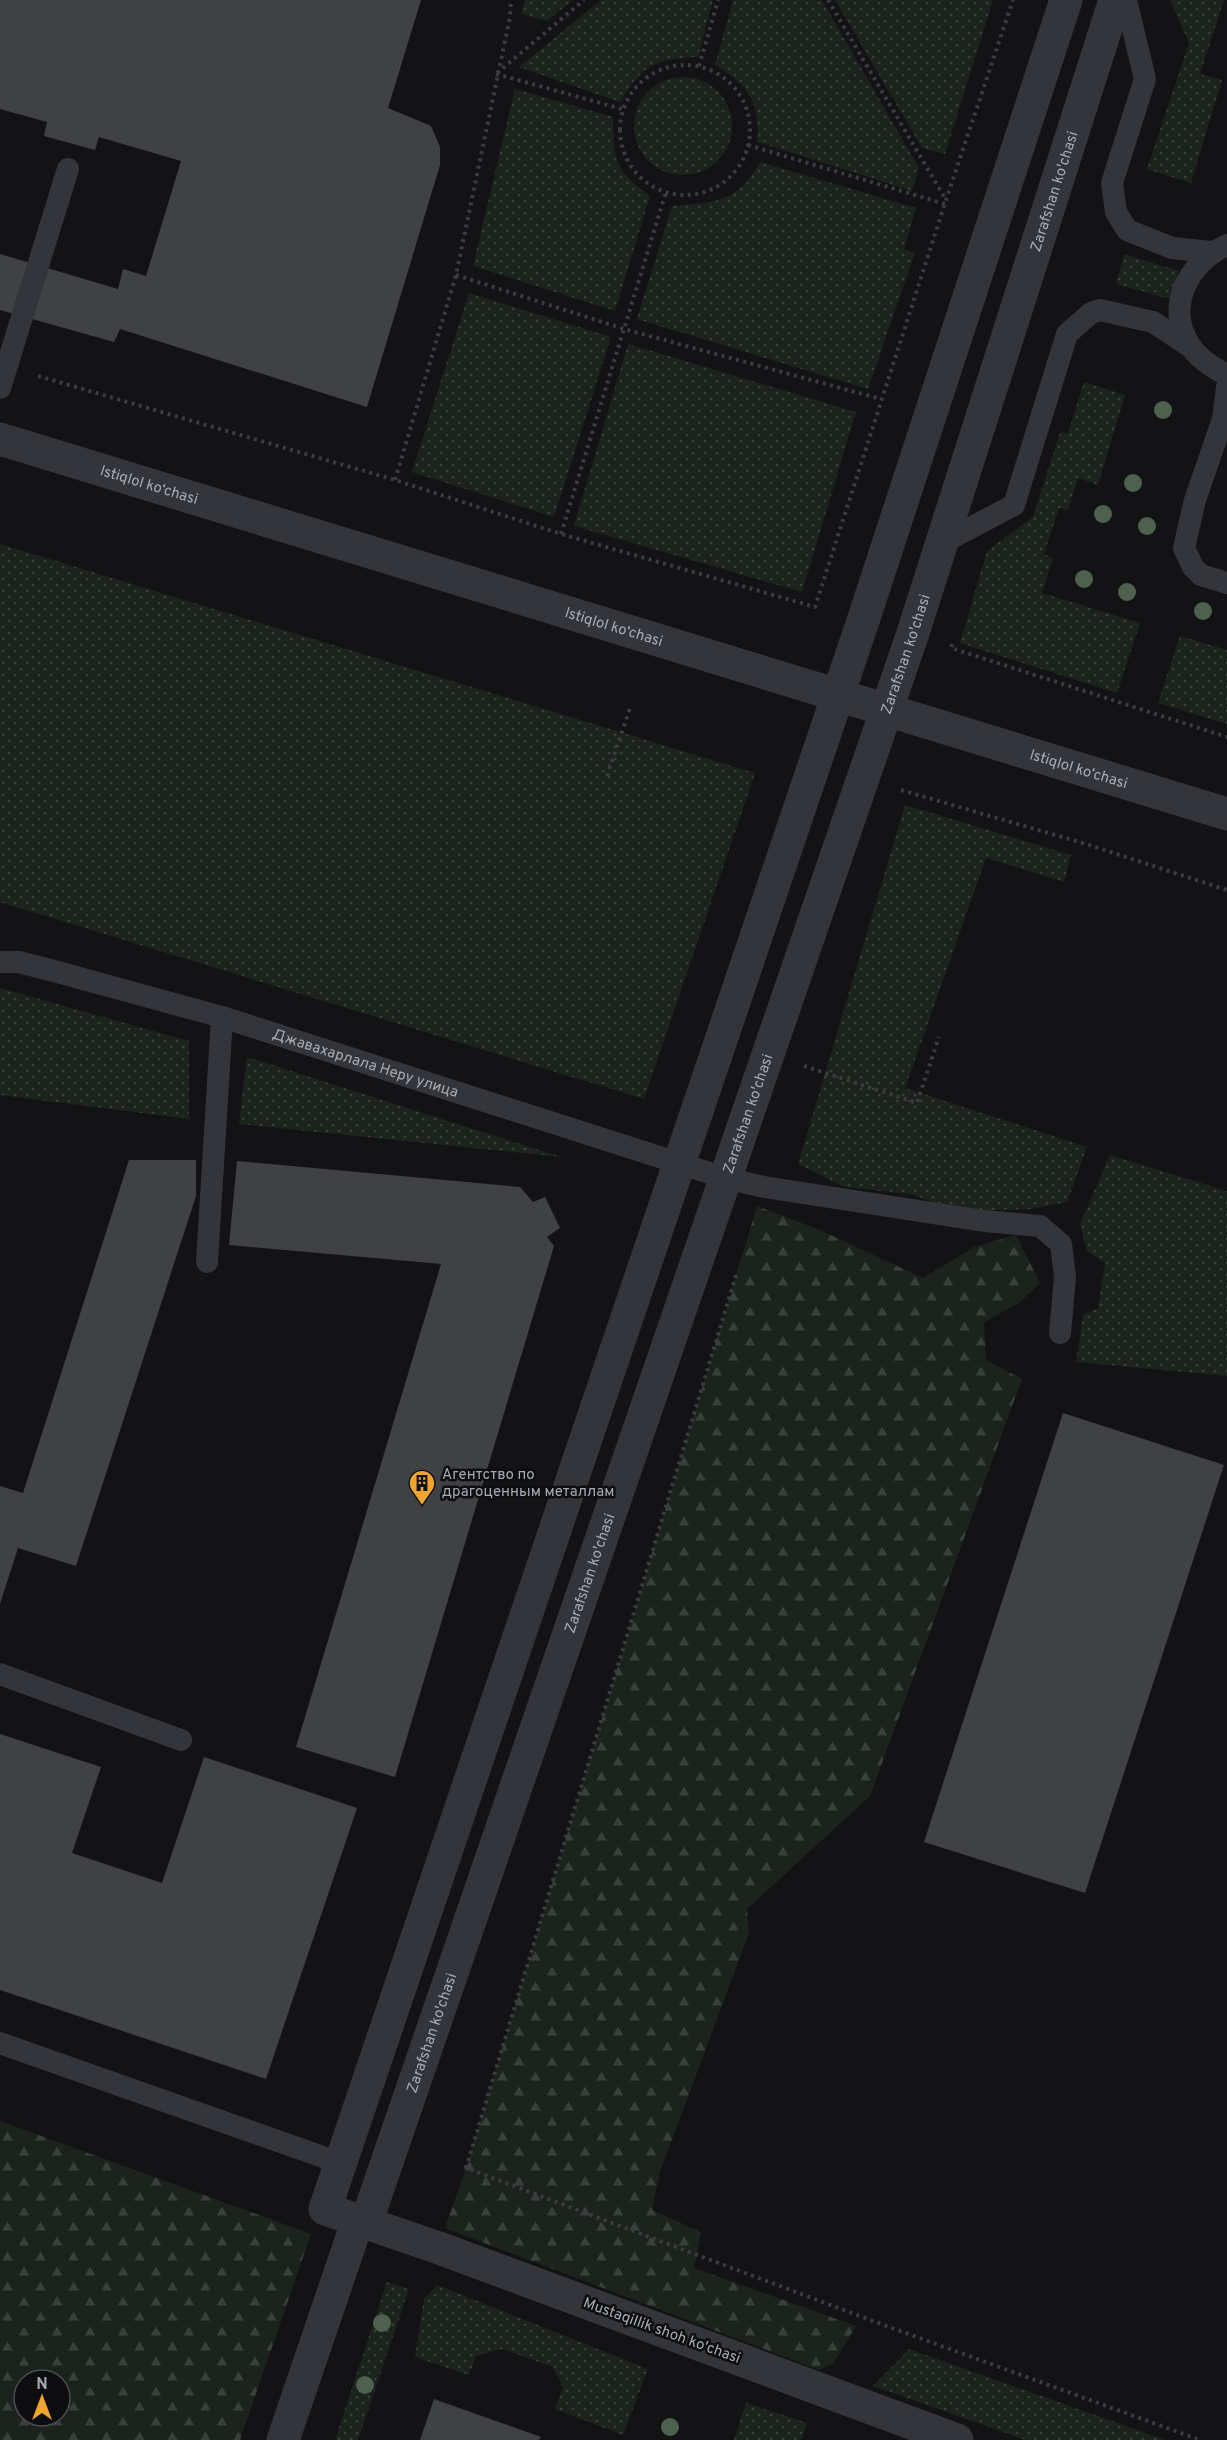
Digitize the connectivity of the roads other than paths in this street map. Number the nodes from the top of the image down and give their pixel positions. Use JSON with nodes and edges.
{"nodes":[{"id":1,"x":1066,"y":0,"type":"edge"},
{"id":2,"x":1115,"y":0,"type":"edge"},
{"id":3,"x":1126,"y":0,"type":"edge"},
{"id":4,"x":68,"y":170,"type":"dead end"},
{"id":5,"x":1219,"y":248,"type":"edge"},
{"id":6,"x":1191,"y":346,"type":"junction"},
{"id":7,"x":1227,"y":375,"type":"edge"},
{"id":8,"x":3,"y":378,"type":"edge"},
{"id":9,"x":1227,"y":387,"type":"edge"},
{"id":10,"x":0,"y":439,"type":"edge"},
{"id":11,"x":942,"y":543,"type":"junction"},
{"id":12,"x":1227,"y":583,"type":"edge"},
{"id":13,"x":838,"y":696,"type":"junction"},
{"id":14,"x":886,"y":711,"type":"junction"},
{"id":15,"x":1227,"y":814,"type":"edge"},
{"id":16,"x":0,"y":962,"type":"edge"},
{"id":17,"x":222,"y":1017,"type":"junction"},
{"id":18,"x":680,"y":1163,"type":"junction"},
{"id":19,"x":725,"y":1178,"type":"junction"},
{"id":20,"x":207,"y":1262,"type":"dead end"},
{"id":21,"x":1060,"y":1333,"type":"dead end"},
{"id":22,"x":0,"y":1674,"type":"edge"},
{"id":23,"x":181,"y":1740,"type":"dead end"},
{"id":24,"x":0,"y":2043,"type":"edge"},
{"id":25,"x":340,"y":2163,"type":"junction"},
{"id":26,"x":362,"y":2221,"type":"junction"},
{"id":27,"x":283,"y":2440,"type":"edge"},
{"id":28,"x":957,"y":2440,"type":"edge"}],
"edges":[{"from":1,"to":13,"type":"street"},
{"from":2,"to":11,"type":"street","name":"Zarafshan ko'chasi"},
{"from":3,"to":5,"type":"lane"},
{"from":4,"to":8,"type":"lane"},
{"from":5,"to":6,"type":"lane"},
{"from":6,"to":7,"type":"lane"},
{"from":6,"to":11,"type":"lane"},
{"from":9,"to":12,"type":"lane"},
{"from":10,"to":13,"type":"street","name":"Istiqlol ko‘chasi"},
{"from":11,"to":14,"type":"street","name":"Zarafshan ko'chasi"},
{"from":13,"to":14,"type":"street","name":"Istiqlol ko‘chasi"},
{"from":13,"to":18,"type":"street"},
{"from":14,"to":15,"type":"street","name":"Istiqlol ko‘chasi"},
{"from":14,"to":19,"type":"street","name":"Zarafshan ko'chasi"},
{"from":16,"to":17,"type":"lane","name":"Джавахарлала Неру улица"},
{"from":17,"to":18,"type":"lane","name":"Джавахарлала Неру улица"},
{"from":17,"to":20,"type":"lane"},
{"from":18,"to":19,"type":"lane","name":"Джавахарлала Неру улица"},
{"from":18,"to":25,"type":"street"},
{"from":19,"to":21,"type":"lane","name":"Джавахарлала Неру улица"},
{"from":19,"to":26,"type":"street","name":"Zarafshan ko'chasi"},
{"from":22,"to":23,"type":"lane"},
{"from":24,"to":25,"type":"lane"},
{"from":25,"to":26,"type":"street","name":"Mustaqillik shoh ko'chasi"},
{"from":26,"to":27,"type":"street","name":"Zarafshan ko'chasi"},
{"from":26,"to":28,"type":"street","name":"Mustaqillik shoh ko'chasi"}]}
